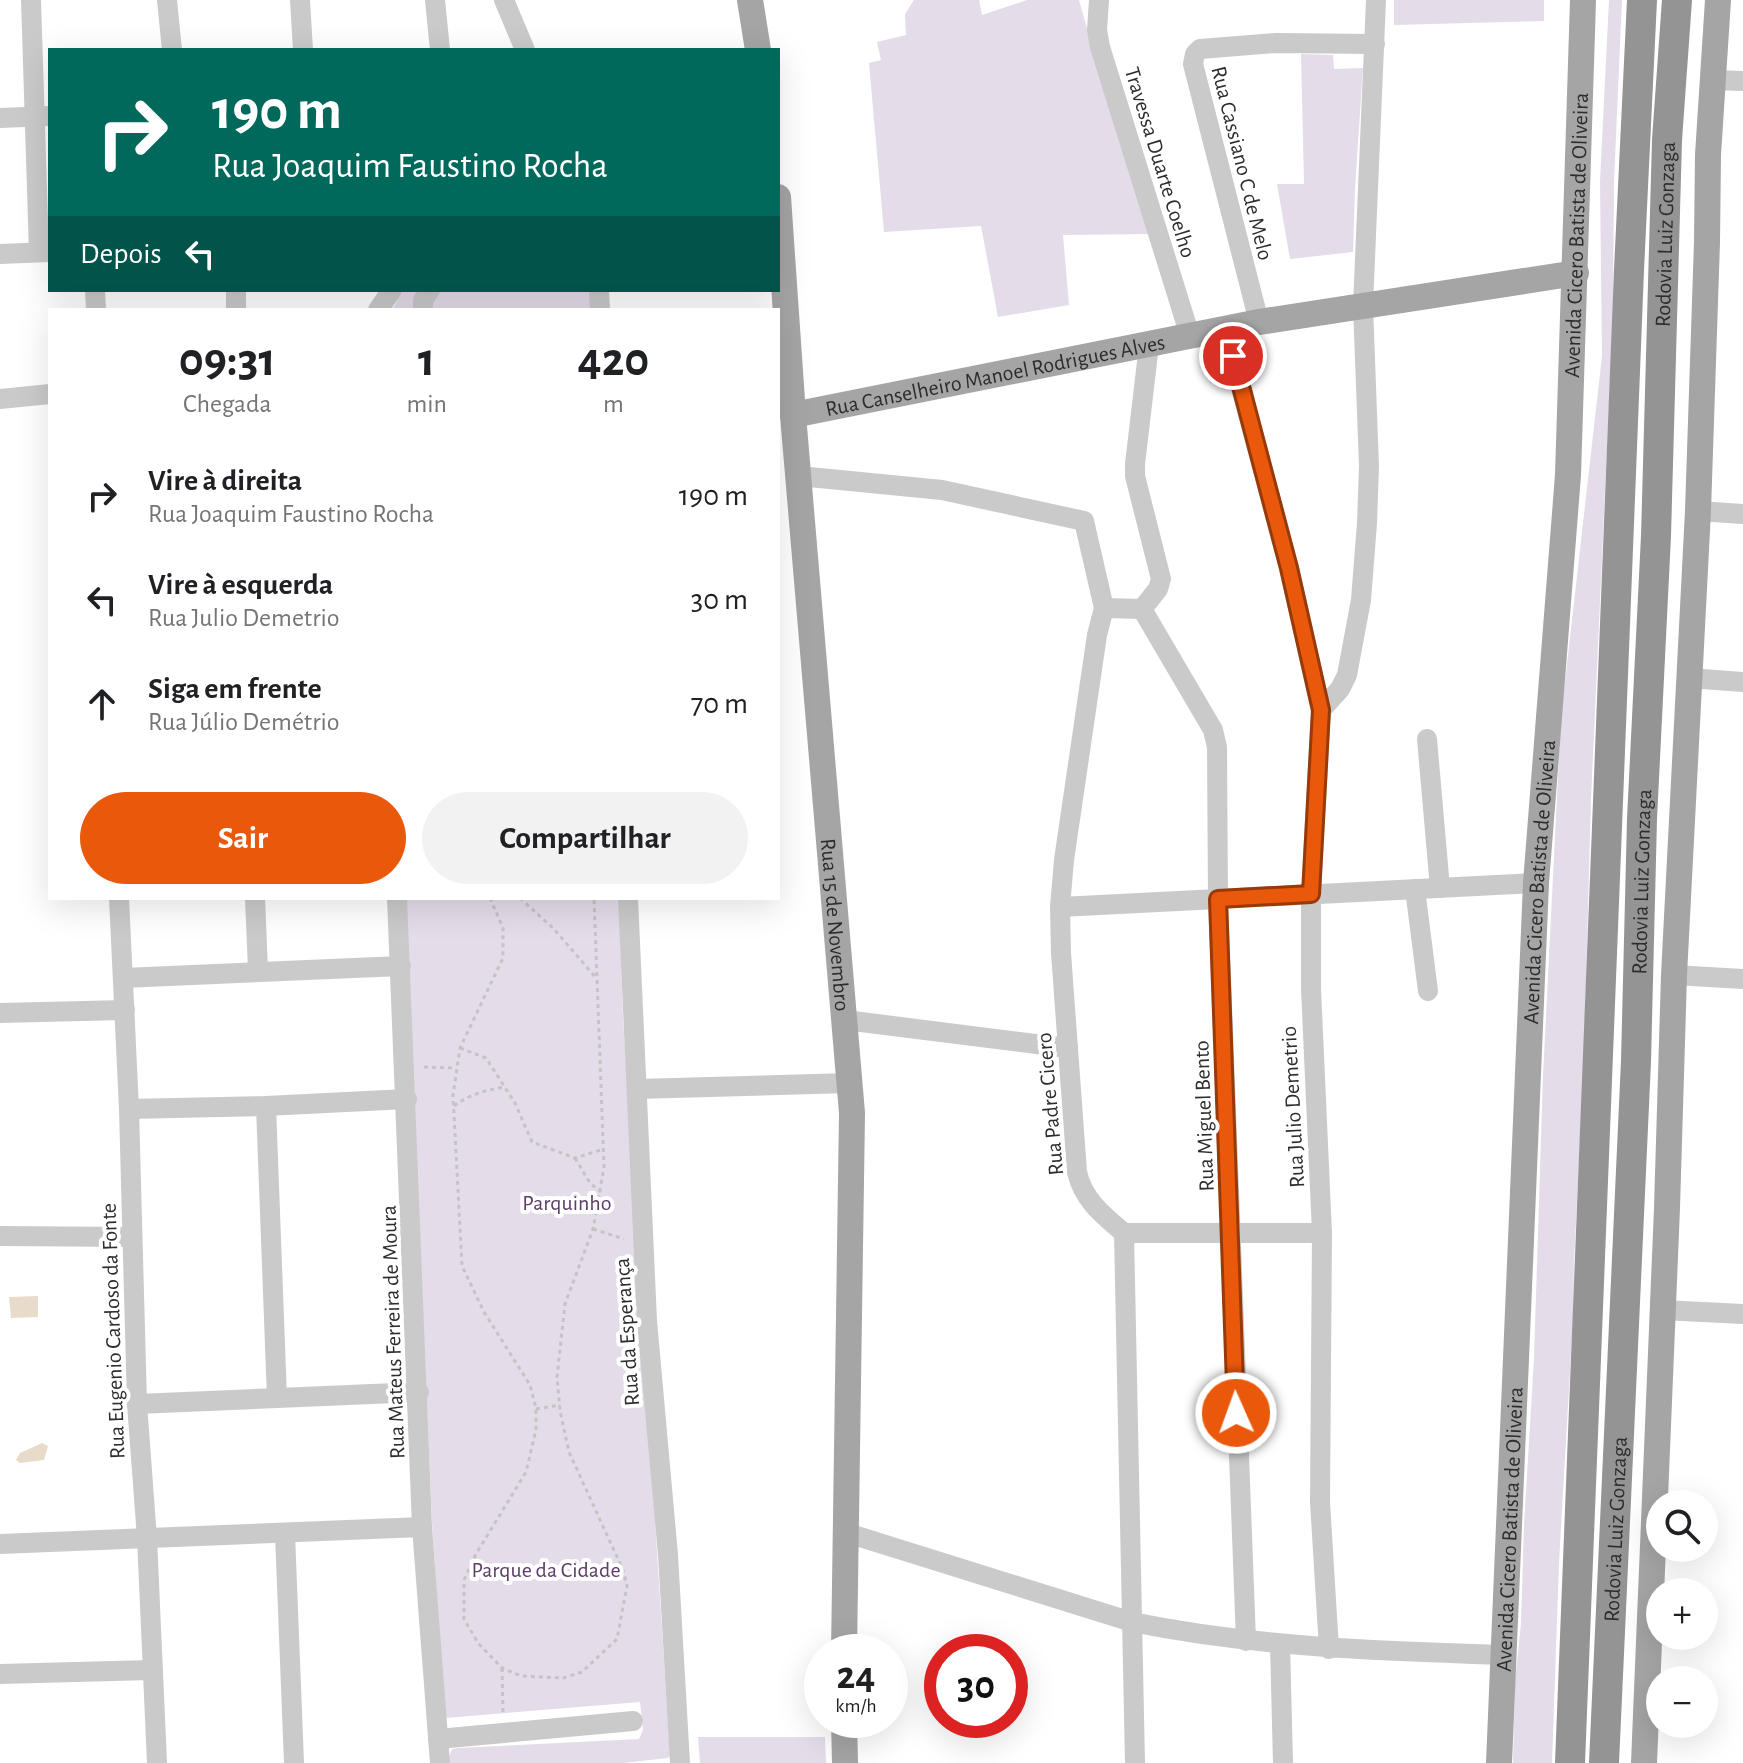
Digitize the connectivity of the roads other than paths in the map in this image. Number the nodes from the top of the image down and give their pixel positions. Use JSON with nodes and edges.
{"nodes":[{"id":1,"x":31,"y":0,"type":"edge"},
{"id":2,"x":167,"y":0,"type":"edge"},
{"id":3,"x":300,"y":0,"type":"edge"},
{"id":4,"x":435,"y":0,"type":"edge"},
{"id":5,"x":504,"y":0,"type":"edge"},
{"id":6,"x":750,"y":0,"type":"edge"},
{"id":7,"x":1099,"y":0,"type":"edge"},
{"id":8,"x":1376,"y":0,"type":"edge"},
{"id":9,"x":1583,"y":0,"type":"edge"},
{"id":10,"x":1642,"y":0,"type":"edge"},
{"id":11,"x":1677,"y":0,"type":"edge"},
{"id":12,"x":1718,"y":0,"type":"edge"},
{"id":13,"x":1375,"y":44,"type":"junction"},
{"id":14,"x":172,"y":48,"type":"edge"},
{"id":15,"x":303,"y":48,"type":"edge"},
{"id":16,"x":440,"y":48,"type":"edge"},
{"id":17,"x":524,"y":48,"type":"edge"},
{"id":18,"x":758,"y":48,"type":"edge"},
{"id":19,"x":1711,"y":80,"type":"junction"},
{"id":20,"x":1743,"y":81,"type":"edge"},
{"id":21,"x":42,"y":117,"type":"edge"},
{"id":22,"x":0,"y":118,"type":"edge"},
{"id":23,"x":780,"y":239,"type":"edge"},
{"id":24,"x":45,"y":252,"type":"edge"},
{"id":25,"x":0,"y":254,"type":"edge"},
{"id":26,"x":1576,"y":273,"type":"junction"},
{"id":27,"x":1363,"y":306,"type":"junction"},
{"id":28,"x":1259,"y":322,"type":"junction"},
{"id":29,"x":1225,"y":328,"type":"junction"},
{"id":30,"x":1190,"y":336,"type":"junction"},
{"id":31,"x":1149,"y":345,"type":"junction"},
{"id":32,"x":48,"y":394,"type":"edge"},
{"id":33,"x":0,"y":399,"type":"edge"},
{"id":34,"x":793,"y":415,"type":"junction"},
{"id":35,"x":799,"y":476,"type":"junction"},
{"id":36,"x":1698,"y":511,"type":"junction"},
{"id":37,"x":1743,"y":514,"type":"edge"},
{"id":38,"x":1104,"y":608,"type":"junction"},
{"id":39,"x":1142,"y":609,"type":"junction"},
{"id":40,"x":1689,"y":678,"type":"junction"},
{"id":41,"x":1743,"y":682,"type":"edge"},
{"id":42,"x":1321,"y":710,"type":"junction"},
{"id":43,"x":1427,"y":739,"type":"dead end"},
{"id":44,"x":1536,"y":883,"type":"junction"},
{"id":45,"x":1440,"y":888,"type":"junction"},
{"id":46,"x":1415,"y":889,"type":"junction"},
{"id":47,"x":1311,"y":894,"type":"junction"},
{"id":48,"x":1218,"y":899,"type":"junction"},
{"id":49,"x":119,"y":900,"type":"edge"},
{"id":50,"x":255,"y":900,"type":"edge"},
{"id":51,"x":397,"y":900,"type":"edge"},
{"id":52,"x":628,"y":900,"type":"edge"},
{"id":53,"x":1060,"y":907,"type":"junction"},
{"id":54,"x":401,"y":966,"type":"junction"},
{"id":55,"x":258,"y":970,"type":"junction"},
{"id":56,"x":1674,"y":975,"type":"junction"},
{"id":57,"x":123,"y":978,"type":"junction"},
{"id":58,"x":1743,"y":979,"type":"edge"},
{"id":59,"x":1428,"y":991,"type":"dead end"},
{"id":60,"x":125,"y":1010,"type":"junction"},
{"id":61,"x":0,"y":1013,"type":"edge"},
{"id":62,"x":845,"y":1020,"type":"junction"},
{"id":63,"x":1068,"y":1048,"type":"junction"},
{"id":64,"x":849,"y":1083,"type":"junction"},
{"id":65,"x":637,"y":1089,"type":"junction"},
{"id":66,"x":407,"y":1099,"type":"junction"},
{"id":67,"x":266,"y":1106,"type":"junction"},
{"id":68,"x":129,"y":1109,"type":"junction"},
{"id":69,"x":1231,"y":1232,"type":"junction"},
{"id":70,"x":1124,"y":1233,"type":"junction"},
{"id":71,"x":1322,"y":1233,"type":"junction"},
{"id":72,"x":0,"y":1236,"type":"edge"},
{"id":73,"x":132,"y":1237,"type":"junction"},
{"id":74,"x":1662,"y":1310,"type":"junction"},
{"id":75,"x":1743,"y":1314,"type":"edge"},
{"id":76,"x":419,"y":1392,"type":"junction"},
{"id":77,"x":277,"y":1398,"type":"junction"},
{"id":78,"x":137,"y":1404,"type":"junction"},
{"id":79,"x":422,"y":1527,"type":"junction"},
{"id":80,"x":844,"y":1532,"type":"junction"},
{"id":81,"x":285,"y":1534,"type":"junction"},
{"id":82,"x":147,"y":1538,"type":"junction"},
{"id":83,"x":0,"y":1544,"type":"edge"},
{"id":84,"x":1132,"y":1622,"type":"junction"},
{"id":85,"x":844,"y":1634,"type":"edge"},
{"id":86,"x":1246,"y":1641,"type":"junction"},
{"id":87,"x":1280,"y":1644,"type":"junction"},
{"id":88,"x":1329,"y":1649,"type":"junction"},
{"id":89,"x":1503,"y":1655,"type":"junction"},
{"id":90,"x":151,"y":1670,"type":"junction"},
{"id":91,"x":0,"y":1674,"type":"edge"},
{"id":92,"x":633,"y":1721,"type":"dead end"},
{"id":93,"x":844,"y":1738,"type":"edge"},
{"id":94,"x":438,"y":1739,"type":"junction"},
{"id":95,"x":157,"y":1763,"type":"edge"},
{"id":96,"x":294,"y":1763,"type":"edge"},
{"id":97,"x":440,"y":1763,"type":"edge"},
{"id":98,"x":680,"y":1763,"type":"edge"},
{"id":99,"x":845,"y":1763,"type":"edge"},
{"id":100,"x":1135,"y":1763,"type":"edge"},
{"id":101,"x":1283,"y":1763,"type":"edge"},
{"id":102,"x":1499,"y":1763,"type":"edge"},
{"id":103,"x":1570,"y":1763,"type":"edge"},
{"id":104,"x":1604,"y":1763,"type":"edge"},
{"id":105,"x":1644,"y":1763,"type":"edge"}],
"edges":[{"from":1,"to":21,"type":"street"},
{"from":2,"to":14,"type":"street"},
{"from":3,"to":15,"type":"street"},
{"from":4,"to":16,"type":"street"},
{"from":5,"to":17,"type":"street"},
{"from":6,"to":18,"type":"main road"},
{"from":7,"to":30,"type":"street","name":"Travessa Duarte Coelho"},
{"from":8,"to":13,"type":"street"},
{"from":9,"to":26,"type":"main road","name":"Avenida Cicero Batista de Oliveira"},
{"from":10,"to":103,"type":"highway","name":"Rodovia Luiz Gonzaga"},
{"from":11,"to":104,"type":"highway","name":"Rodovia Luiz Gonzaga"},
{"from":12,"to":19,"type":"main road"},
{"from":13,"to":27,"type":"street"},
{"from":13,"to":28,"type":"street","name":"Rua Cassiano C de Melo"},
{"from":19,"to":20,"type":"street"},
{"from":19,"to":36,"type":"main road"},
{"from":21,"to":22,"type":"street"},
{"from":21,"to":24,"type":"street"},
{"from":23,"to":34,"type":"main road","name":"Rua 15 de Novembro"},
{"from":24,"to":25,"type":"street"},
{"from":26,"to":27,"type":"main road","name":"Rua Canselheiro Manoel Rodrigues Alves"},
{"from":26,"to":44,"type":"main road","name":"Avenida Cicero Batista de Oliveira"},
{"from":27,"to":28,"type":"main road","name":"Rua Canselheiro Manoel Rodrigues Alves"},
{"from":27,"to":42,"type":"street"},
{"from":28,"to":29,"type":"main road","name":"Rua Canselheiro Manoel Rodrigues Alves"},
{"from":29,"to":30,"type":"main road","name":"Rua Canselheiro Manoel Rodrigues Alves"},
{"from":29,"to":42,"type":"street","name":"Rua Julio Demetrio"},
{"from":30,"to":31,"type":"main road","name":"Rua Canselheiro Manoel Rodrigues Alves"},
{"from":31,"to":34,"type":"main road","name":"Rua Canselheiro Manoel Rodrigues Alves"},
{"from":31,"to":39,"type":"street"},
{"from":32,"to":33,"type":"street"},
{"from":34,"to":35,"type":"main road","name":"Rua 15 de Novembro"},
{"from":35,"to":38,"type":"street"},
{"from":35,"to":62,"type":"main road","name":"Rua 15 de Novembro"},
{"from":36,"to":37,"type":"street"},
{"from":36,"to":40,"type":"main road"},
{"from":38,"to":39,"type":"street"},
{"from":38,"to":53,"type":"street","name":"Rua Padre Cicero"},
{"from":39,"to":48,"type":"street","name":"Rua Miguel Bento"},
{"from":40,"to":41,"type":"street"},
{"from":40,"to":56,"type":"main road"},
{"from":42,"to":47,"type":"street","name":"Rua Julio Demetrio"},
{"from":43,"to":45,"type":"street"},
{"from":44,"to":45,"type":"street"},
{"from":44,"to":89,"type":"main road","name":"Avenida Cicero Batista de Oliveira"},
{"from":45,"to":46,"type":"street"},
{"from":46,"to":47,"type":"street"},
{"from":46,"to":59,"type":"street"},
{"from":47,"to":48,"type":"street"},
{"from":47,"to":71,"type":"street","name":"Rua Julio Demetrio"},
{"from":48,"to":53,"type":"street"},
{"from":48,"to":69,"type":"street","name":"Rua Miguel Bento"},
{"from":49,"to":57,"type":"street","name":"Rua Eugenio Cardoso da Fonte"},
{"from":50,"to":55,"type":"street"},
{"from":51,"to":54,"type":"street","name":"Rua Mateus Ferreira de Moura"},
{"from":52,"to":65,"type":"street","name":"Rua da Esperança"},
{"from":53,"to":63,"type":"street","name":"Rua Padre Cicero"},
{"from":54,"to":55,"type":"street"},
{"from":54,"to":66,"type":"street","name":"Rua Mateus Ferreira de Moura"},
{"from":55,"to":57,"type":"street"},
{"from":56,"to":58,"type":"street"},
{"from":56,"to":74,"type":"main road"},
{"from":57,"to":60,"type":"street","name":"Rua Eugenio Cardoso da Fonte"},
{"from":60,"to":61,"type":"street"},
{"from":60,"to":68,"type":"street","name":"Rua Eugenio Cardoso da Fonte"},
{"from":62,"to":63,"type":"street"},
{"from":62,"to":64,"type":"main road","name":"Rua 15 de Novembro"},
{"from":63,"to":70,"type":"street","name":"Rua Padre Cicero"},
{"from":64,"to":65,"type":"street"},
{"from":64,"to":80,"type":"main road","name":"Rua 15 de Novembro"},
{"from":65,"to":98,"type":"street","name":"Rua da Esperança"},
{"from":66,"to":67,"type":"street"},
{"from":66,"to":76,"type":"street","name":"Rua Mateus Ferreira de Moura"},
{"from":67,"to":68,"type":"street"},
{"from":67,"to":77,"type":"street"},
{"from":68,"to":73,"type":"street","name":"Rua Eugenio Cardoso da Fonte"},
{"from":69,"to":70,"type":"street"},
{"from":69,"to":71,"type":"street"},
{"from":69,"to":86,"type":"street","name":"Rua Miguel Bento"},
{"from":70,"to":84,"type":"street"},
{"from":71,"to":88,"type":"street","name":"Rua Julio Demetrio"},
{"from":72,"to":73,"type":"street"},
{"from":73,"to":78,"type":"street","name":"Rua Eugenio Cardoso da Fonte"},
{"from":74,"to":75,"type":"street"},
{"from":74,"to":105,"type":"main road"},
{"from":76,"to":77,"type":"street"},
{"from":76,"to":79,"type":"street","name":"Rua Mateus Ferreira de Moura"},
{"from":77,"to":78,"type":"street"},
{"from":78,"to":82,"type":"street","name":"Rua Eugenio Cardoso da Fonte"},
{"from":79,"to":81,"type":"street"},
{"from":79,"to":94,"type":"street","name":"Rua Mateus Ferreira de Moura"},
{"from":80,"to":84,"type":"street"},
{"from":80,"to":85,"type":"main road","name":"Rua 15 de Novembro"},
{"from":81,"to":82,"type":"street"},
{"from":81,"to":96,"type":"street"},
{"from":82,"to":83,"type":"street"},
{"from":82,"to":90,"type":"street","name":"Rua Eugenio Cardoso da Fonte"},
{"from":84,"to":86,"type":"street"},
{"from":84,"to":100,"type":"street"},
{"from":86,"to":87,"type":"street"},
{"from":87,"to":88,"type":"street"},
{"from":87,"to":101,"type":"street"},
{"from":88,"to":89,"type":"street"},
{"from":89,"to":102,"type":"main road","name":"Avenida Cicero Batista de Oliveira"},
{"from":90,"to":91,"type":"street"},
{"from":90,"to":95,"type":"street","name":"Rua Eugenio Cardoso da Fonte"},
{"from":92,"to":94,"type":"street"},
{"from":93,"to":99,"type":"main road"},
{"from":94,"to":97,"type":"street","name":"Rua Mateus Ferreira de Moura"}]}
